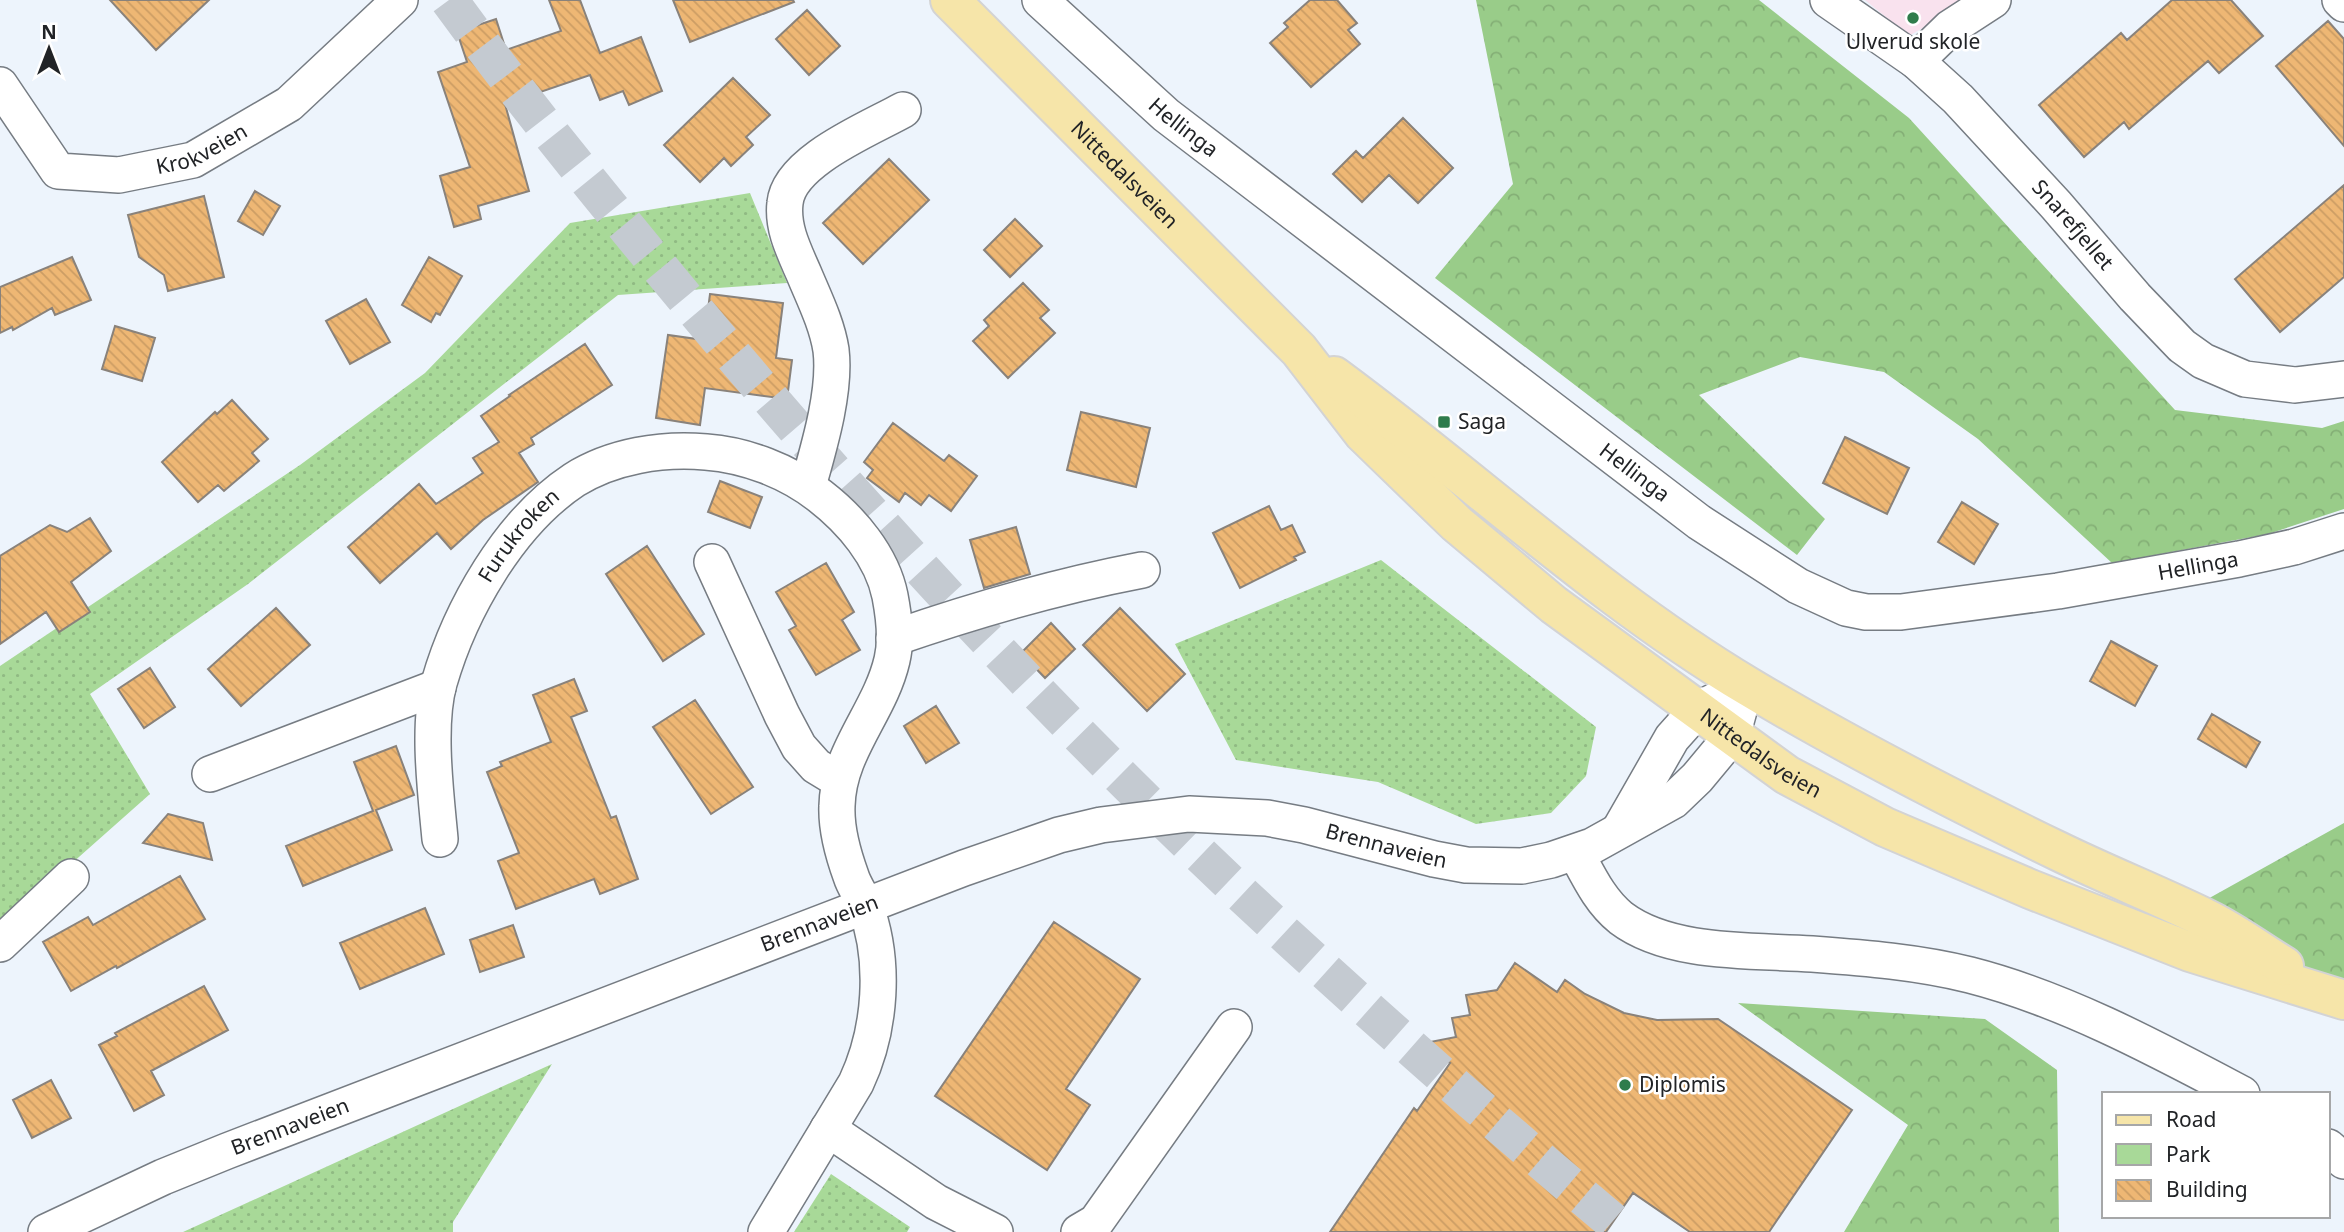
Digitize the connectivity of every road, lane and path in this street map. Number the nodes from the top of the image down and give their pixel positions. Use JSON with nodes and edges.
{"nodes":[{"id":1,"x":400,"y":0,"type":"edge"},
{"id":2,"x":950,"y":0,"type":"edge"},
{"id":3,"x":1828,"y":0,"type":"edge"},
{"id":4,"x":1993,"y":0,"type":"edge"},
{"id":5,"x":2340,"y":0,"type":"edge"},
{"id":6,"x":2344,"y":4,"type":"edge"},
{"id":7,"x":1059,"y":5,"type":"edge"},
{"id":8,"x":1916,"y":61,"type":"junction"},
{"id":9,"x":0,"y":85,"type":"edge"},
{"id":10,"x":903,"y":110,"type":"dead end"},
{"id":11,"x":1299,"y":350,"type":"junction"},
{"id":12,"x":2344,"y":379,"type":"edge"},
{"id":13,"x":808,"y":486,"type":"junction"},
{"id":14,"x":2344,"y":531,"type":"edge"},
{"id":15,"x":712,"y":562,"type":"dead end"},
{"id":16,"x":1142,"y":570,"type":"dead end"},
{"id":17,"x":894,"y":638,"type":"junction"},
{"id":18,"x":1746,"y":685,"type":"junction"},
{"id":19,"x":438,"y":687,"type":"junction"},
{"id":20,"x":1698,"y":710,"type":"junction"},
{"id":21,"x":1732,"y":736,"type":"junction"},
{"id":22,"x":210,"y":774,"type":"dead end"},
{"id":23,"x":839,"y":780,"type":"junction"},
{"id":24,"x":1620,"y":829,"type":"junction"},
{"id":25,"x":440,"y":839,"type":"dead end"},
{"id":26,"x":1576,"y":853,"type":"junction"},
{"id":27,"x":71,"y":877,"type":"dead end"},
{"id":28,"x":865,"y":906,"type":"junction"},
{"id":29,"x":0,"y":944,"type":"edge"},
{"id":30,"x":2336,"y":997,"type":"edge"},
{"id":31,"x":1234,"y":1027,"type":"dead end"},
{"id":32,"x":2238,"y":1092,"type":"edge"},
{"id":33,"x":828,"y":1129,"type":"junction"},
{"id":34,"x":2330,"y":1149,"type":"edge"},
{"id":35,"x":2344,"y":1161,"type":"edge"},
{"id":36,"x":46,"y":1232,"type":"edge"},
{"id":37,"x":766,"y":1232,"type":"edge"},
{"id":38,"x":995,"y":1232,"type":"edge"},
{"id":39,"x":1079,"y":1232,"type":"edge"}],
"edges":[{"from":1,"to":9,"type":"street","name":"Krokveien"},
{"from":2,"to":11,"type":"main road","name":"Nittedalsveien"},
{"from":3,"to":8,"type":"street","name":"Snarefjellet"},
{"from":4,"to":8,"type":"street"},
{"from":5,"to":6,"type":"street"},
{"from":7,"to":14,"type":"street","name":"Hellinga"},
{"from":8,"to":12,"type":"street","name":"Snarefjellet"},
{"from":10,"to":13,"type":"street"},
{"from":11,"to":18,"type":"main road","name":"Nittedalsveien"},
{"from":11,"to":20,"type":"main road","name":"Nittedalsveien"},
{"from":13,"to":17,"type":"street","name":"Furukroken"},
{"from":13,"to":19,"type":"street","name":"Furukroken"},
{"from":15,"to":23,"type":"street"},
{"from":16,"to":17,"type":"street"},
{"from":17,"to":23,"type":"street","name":"Furukroken"},
{"from":18,"to":20,"type":"street"},
{"from":18,"to":21,"type":"street","name":"Brennaveien"},
{"from":18,"to":30,"type":"main road","name":"Nittedalsveien"},
{"from":19,"to":22,"type":"street"},
{"from":19,"to":25,"type":"street","name":"Furukroken"},
{"from":20,"to":21,"type":"main road","name":"Nittedalsveien"},
{"from":20,"to":24,"type":"street"},
{"from":21,"to":24,"type":"street","name":"Brennaveien"},
{"from":21,"to":30,"type":"main road","name":"Nittedalsveien"},
{"from":23,"to":28,"type":"street","name":"Furukroken"},
{"from":24,"to":26,"type":"street","name":"Brennaveien"},
{"from":26,"to":28,"type":"street","name":"Brennaveien"},
{"from":26,"to":32,"type":"street"},
{"from":27,"to":29,"type":"street"},
{"from":28,"to":33,"type":"street","name":"Furukroken"},
{"from":28,"to":36,"type":"street","name":"Brennaveien"},
{"from":31,"to":39,"type":"street"},
{"from":33,"to":37,"type":"street","name":"Furukroken"},
{"from":33,"to":38,"type":"street"},
{"from":34,"to":35,"type":"street"}]}
